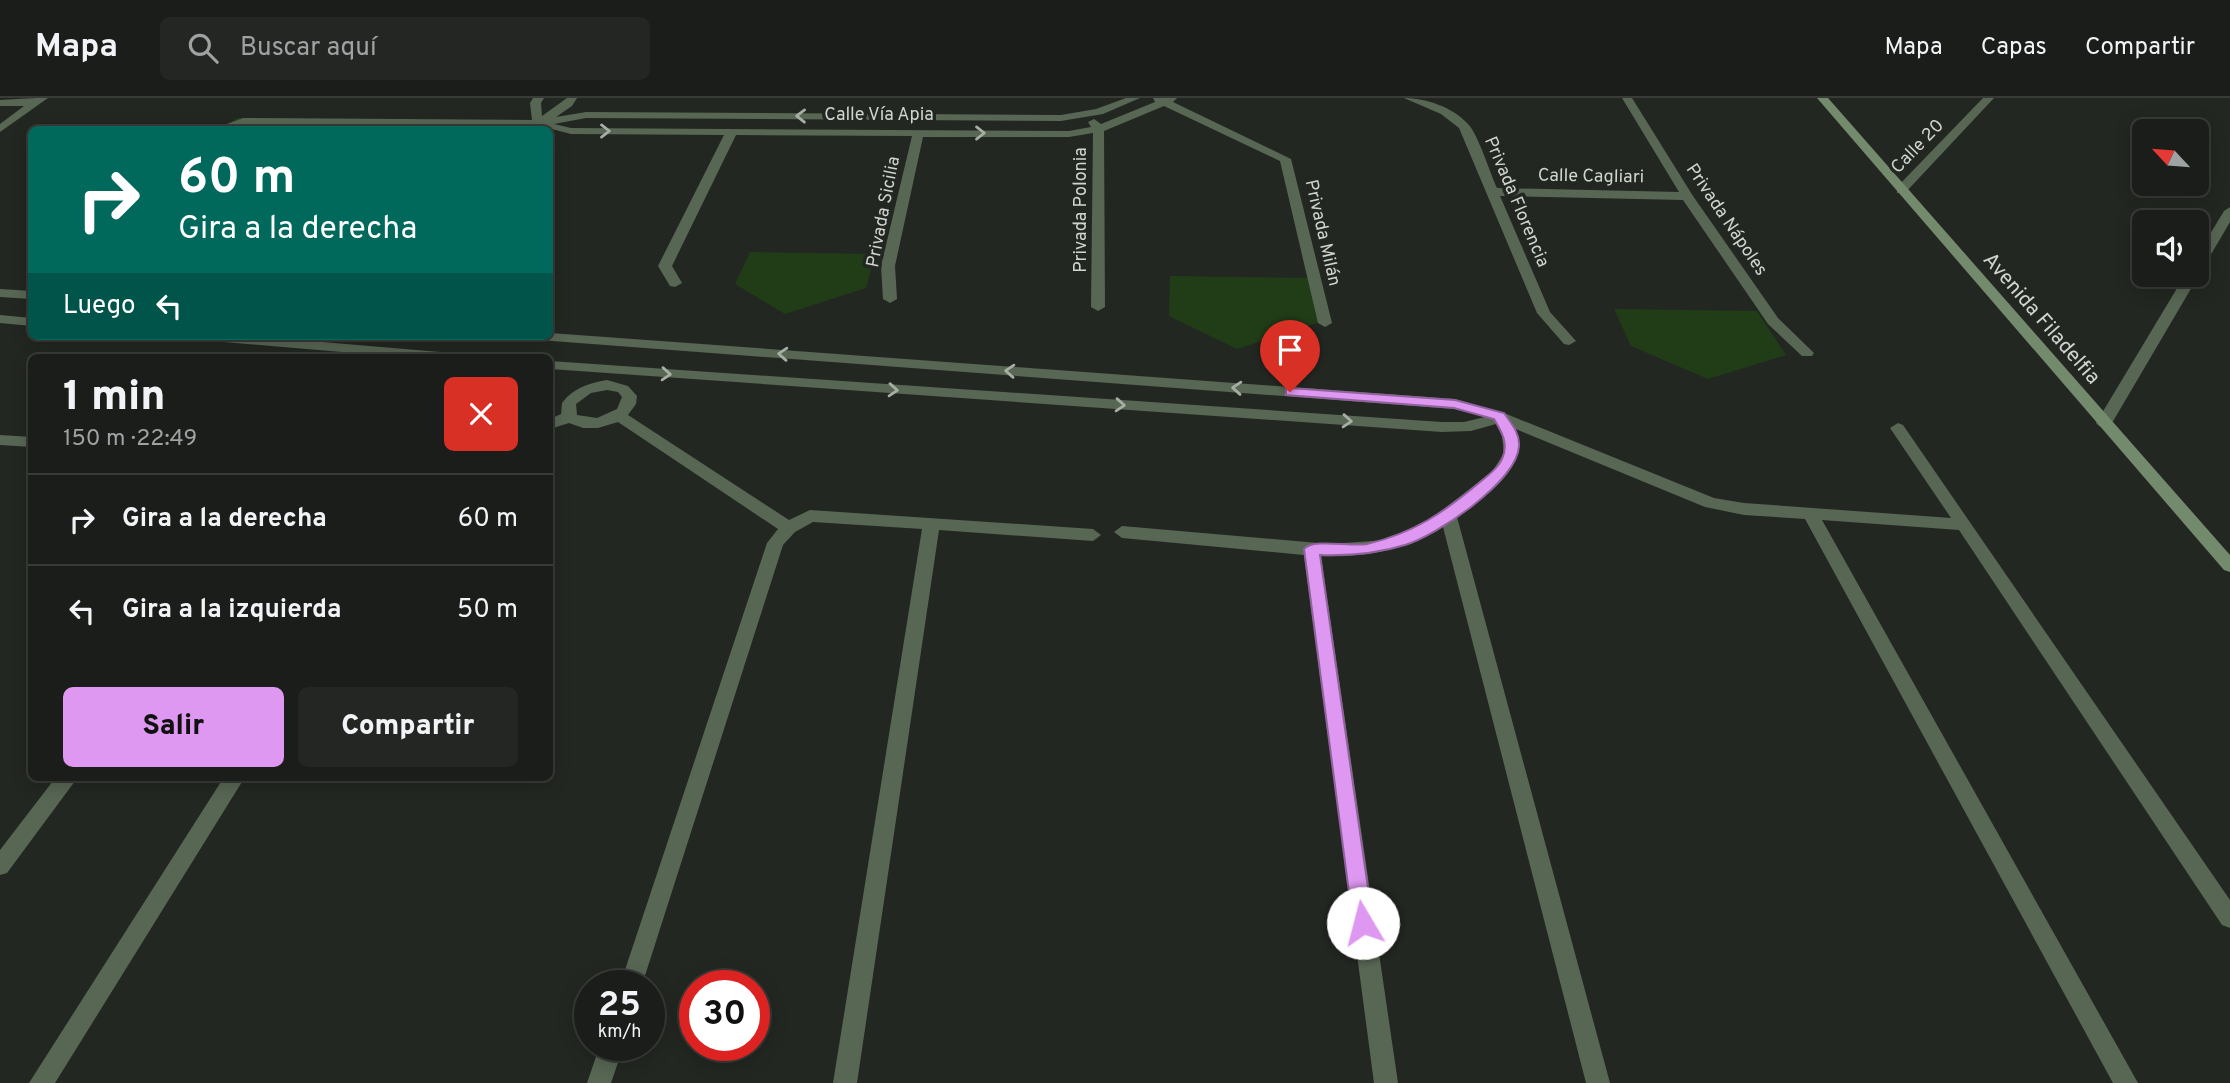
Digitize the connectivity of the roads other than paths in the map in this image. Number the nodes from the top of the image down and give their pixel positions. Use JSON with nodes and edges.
{"nodes":[{"id":1,"x":539,"y":98,"type":"edge"},
{"id":2,"x":572,"y":98,"type":"edge"},
{"id":3,"x":1135,"y":98,"type":"edge"},
{"id":4,"x":1409,"y":98,"type":"edge"},
{"id":5,"x":1627,"y":98,"type":"edge"},
{"id":6,"x":1822,"y":98,"type":"edge"},
{"id":7,"x":1989,"y":98,"type":"edge"},
{"id":8,"x":1164,"y":99,"type":"edge"},
{"id":9,"x":39,"y":101,"type":"edge"},
{"id":10,"x":0,"y":103,"type":"edge"},
{"id":11,"x":1090,"y":116,"type":"junction"},
{"id":12,"x":228,"y":126,"type":"edge"},
{"id":13,"x":536,"y":126,"type":"edge"},
{"id":14,"x":553,"y":128,"type":"edge"},
{"id":15,"x":0,"y":129,"type":"edge"},
{"id":16,"x":732,"y":131,"type":"junction"},
{"id":17,"x":1099,"y":131,"type":"junction"},
{"id":18,"x":918,"y":133,"type":"junction"},
{"id":19,"x":1901,"y":190,"type":"junction"},
{"id":20,"x":1494,"y":192,"type":"junction"},
{"id":21,"x":1688,"y":196,"type":"junction"},
{"id":22,"x":2230,"y":211,"type":"edge"},
{"id":23,"x":2209,"y":246,"type":"edge"},
{"id":24,"x":675,"y":283,"type":"dead end"},
{"id":25,"x":2185,"y":287,"type":"edge"},
{"id":26,"x":0,"y":293,"type":"edge"},
{"id":27,"x":28,"y":295,"type":"edge"},
{"id":28,"x":890,"y":299,"type":"dead end"},
{"id":29,"x":1098,"y":307,"type":"dead end"},
{"id":30,"x":0,"y":319,"type":"edge"},
{"id":31,"x":28,"y":322,"type":"edge"},
{"id":32,"x":1325,"y":323,"type":"dead end"},
{"id":33,"x":553,"y":337,"type":"edge"},
{"id":34,"x":248,"y":340,"type":"edge"},
{"id":35,"x":1569,"y":341,"type":"dead end"},
{"id":36,"x":633,"y":343,"type":"junction"},
{"id":37,"x":1807,"y":353,"type":"dead end"},
{"id":38,"x":416,"y":354,"type":"edge"},
{"id":39,"x":553,"y":365,"type":"edge"},
{"id":40,"x":616,"y":371,"type":"junction"},
{"id":41,"x":607,"y":385,"type":"junction"},
{"id":42,"x":620,"y":416,"type":"junction"},
{"id":43,"x":1499,"y":416,"type":"junction"},
{"id":44,"x":569,"y":417,"type":"junction"},
{"id":45,"x":553,"y":423,"type":"edge"},
{"id":46,"x":2104,"y":423,"type":"junction"},
{"id":47,"x":1898,"y":428,"type":"dead end"},
{"id":48,"x":0,"y":439,"type":"edge"},
{"id":49,"x":28,"y":442,"type":"edge"},
{"id":50,"x":1810,"y":514,"type":"junction"},
{"id":51,"x":1449,"y":516,"type":"junction"},
{"id":52,"x":931,"y":525,"type":"junction"},
{"id":53,"x":1964,"y":525,"type":"junction"},
{"id":54,"x":789,"y":527,"type":"junction"},
{"id":55,"x":1122,"y":532,"type":"dead end"},
{"id":56,"x":1093,"y":535,"type":"dead end"},
{"id":57,"x":1312,"y":549,"type":"junction"},
{"id":58,"x":2230,"y":566,"type":"edge"},
{"id":59,"x":65,"y":781,"type":"edge"},
{"id":60,"x":232,"y":781,"type":"edge"},
{"id":61,"x":0,"y":866,"type":"edge"},
{"id":62,"x":2230,"y":918,"type":"edge"},
{"id":63,"x":636,"y":970,"type":"edge"},
{"id":64,"x":607,"y":1061,"type":"edge"},
{"id":65,"x":41,"y":1083,"type":"edge"},
{"id":66,"x":599,"y":1083,"type":"edge"},
{"id":67,"x":845,"y":1083,"type":"edge"},
{"id":68,"x":1385,"y":1083,"type":"edge"},
{"id":69,"x":1598,"y":1083,"type":"edge"},
{"id":70,"x":2126,"y":1083,"type":"edge"}],
"edges":[{"from":1,"to":13,"type":"street"},
{"from":2,"to":13,"type":"street"},
{"from":3,"to":11,"type":"street","name":"Calle Vía Apia"},
{"from":4,"to":20,"type":"street","name":"Privada Florencia"},
{"from":5,"to":21,"type":"street","name":"Privada Nápoles"},
{"from":6,"to":19,"type":"street","name":"Avenida Filadelfia"},
{"from":7,"to":19,"type":"street","name":"Calle 20"},
{"from":8,"to":17,"type":"street","name":"Calle Vía Apia"},
{"from":8,"to":32,"type":"street","name":"Privada Milán"},
{"from":9,"to":10,"type":"street"},
{"from":9,"to":15,"type":"street"},
{"from":11,"to":13,"type":"street","name":"Calle Vía Apia","one_way":true},
{"from":11,"to":17,"type":"street","name":"Privada Polonia"},
{"from":12,"to":13,"type":"street"},
{"from":14,"to":16,"type":"street","name":"Calle Vía Apia","one_way":true},
{"from":16,"to":18,"type":"street","name":"Calle Vía Apia"},
{"from":16,"to":24,"type":"street"},
{"from":18,"to":17,"type":"street","name":"Calle Vía Apia","one_way":true},
{"from":17,"to":29,"type":"street","name":"Privada Polonia"},
{"from":18,"to":28,"type":"street","name":"Privada Sicilia"},
{"from":19,"to":46,"type":"street","name":"Avenida Filadelfia"},
{"from":20,"to":21,"type":"street","name":"Calle Cagliari"},
{"from":20,"to":35,"type":"street","name":"Privada Florencia"},
{"from":21,"to":37,"type":"street","name":"Privada Nápoles"},
{"from":22,"to":23,"type":"street"},
{"from":25,"to":46,"type":"street"},
{"from":26,"to":27,"type":"street"},
{"from":30,"to":31,"type":"street"},
{"from":33,"to":36,"type":"street"},
{"from":34,"to":38,"type":"street"},
{"from":36,"to":40,"type":"street"},
{"from":43,"to":36,"type":"street","one_way":true},
{"from":39,"to":40,"type":"street"},
{"from":40,"to":41,"type":"street"},
{"from":40,"to":43,"type":"street","one_way":true},
{"from":41,"to":42,"type":"street"},
{"from":41,"to":44,"type":"street"},
{"from":42,"to":44,"type":"street"},
{"from":42,"to":54,"type":"street"},
{"from":43,"to":50,"type":"street"},
{"from":43,"to":51,"type":"street"},
{"from":44,"to":45,"type":"street"},
{"from":46,"to":58,"type":"street","name":"Avenida Filadelfia"},
{"from":47,"to":53,"type":"street"},
{"from":48,"to":49,"type":"street"},
{"from":50,"to":53,"type":"street"},
{"from":50,"to":70,"type":"street"},
{"from":51,"to":57,"type":"street"},
{"from":51,"to":69,"type":"street"},
{"from":52,"to":54,"type":"street"},
{"from":52,"to":56,"type":"street"},
{"from":52,"to":67,"type":"street"},
{"from":53,"to":62,"type":"street"},
{"from":54,"to":63,"type":"street"},
{"from":55,"to":57,"type":"street"},
{"from":57,"to":68,"type":"street"},
{"from":59,"to":61,"type":"street"},
{"from":60,"to":65,"type":"street"},
{"from":64,"to":66,"type":"street"}]}
